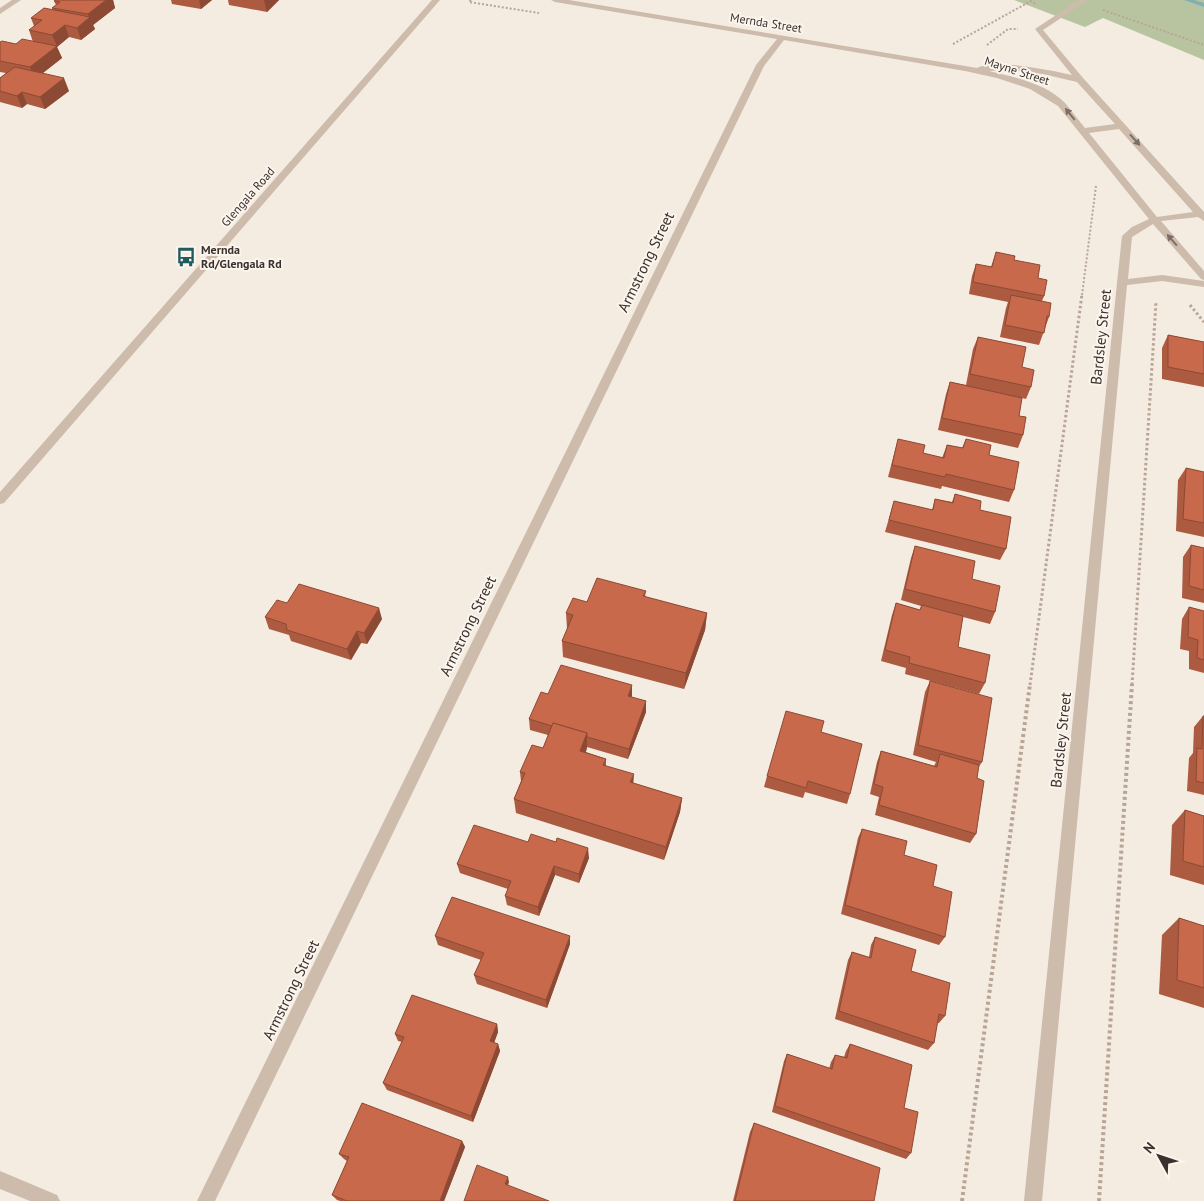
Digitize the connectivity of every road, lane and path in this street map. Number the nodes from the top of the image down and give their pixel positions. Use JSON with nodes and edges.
{"nodes":[{"id":1,"x":17,"y":0,"type":"edge"},
{"id":2,"x":436,"y":0,"type":"edge"},
{"id":3,"x":554,"y":0,"type":"edge"},
{"id":4,"x":1084,"y":0,"type":"edge"},
{"id":5,"x":0,"y":12,"type":"edge"},
{"id":6,"x":1106,"y":12,"type":"dead end"},
{"id":7,"x":1039,"y":29,"type":"junction"},
{"id":8,"x":765,"y":34,"type":"junction"},
{"id":9,"x":782,"y":37,"type":"junction"},
{"id":10,"x":1204,"y":45,"type":"edge"},
{"id":11,"x":760,"y":65,"type":"junction"},
{"id":12,"x":974,"y":70,"type":"junction"},
{"id":13,"x":1080,"y":80,"type":"junction"},
{"id":14,"x":1122,"y":126,"type":"junction"},
{"id":15,"x":1083,"y":131,"type":"junction"},
{"id":16,"x":1090,"y":178,"type":"dead end"},
{"id":17,"x":1203,"y":216,"type":"edge"},
{"id":18,"x":1154,"y":219,"type":"junction"},
{"id":19,"x":1204,"y":277,"type":"edge"},
{"id":20,"x":1122,"y":282,"type":"junction"},
{"id":21,"x":1204,"y":284,"type":"edge"},
{"id":22,"x":1156,"y":295,"type":"dead end"},
{"id":23,"x":1186,"y":300,"type":"dead end"},
{"id":24,"x":1204,"y":322,"type":"edge"},
{"id":25,"x":0,"y":500,"type":"edge"},
{"id":26,"x":0,"y":1180,"type":"edge"},
{"id":27,"x":51,"y":1201,"type":"edge"},
{"id":28,"x":206,"y":1201,"type":"edge"},
{"id":29,"x":962,"y":1201,"type":"edge"},
{"id":30,"x":1033,"y":1201,"type":"edge"},
{"id":31,"x":1099,"y":1201,"type":"edge"}],
"edges":[{"from":1,"to":5,"type":"street"},
{"from":2,"to":25,"type":"street","name":"Glengala Road"},
{"from":3,"to":8,"type":"street","name":"Mernda Street"},
{"from":4,"to":7,"type":"street"},
{"from":6,"to":10,"type":"path"},
{"from":7,"to":12,"type":"path"},
{"from":7,"to":13,"type":"street","name":"Mayne Street"},
{"from":8,"to":9,"type":"street","name":"Mernda Street"},
{"from":8,"to":11,"type":"street","name":"Armstrong Street"},
{"from":9,"to":11,"type":"street","name":"Armstrong Street"},
{"from":9,"to":12,"type":"street","name":"Mernda Street"},
{"from":11,"to":28,"type":"street","name":"Armstrong Street"},
{"from":12,"to":13,"type":"street","name":"Mayne Street"},
{"from":15,"to":12,"type":"street","name":"Mayne Street","one_way":true},
{"from":13,"to":14,"type":"street","name":"Mayne Street"},
{"from":14,"to":15,"type":"street"},
{"from":14,"to":17,"type":"street","name":"Mayne Street","one_way":true},
{"from":15,"to":18,"type":"street","name":"Mayne Street"},
{"from":16,"to":29,"type":"path"},
{"from":17,"to":18,"type":"street","name":"Bardsley Street"},
{"from":19,"to":18,"type":"street","name":"Mayne Street","one_way":true},
{"from":18,"to":20,"type":"street","name":"Bardsley Street"},
{"from":20,"to":21,"type":"street","name":"Bardsley Street"},
{"from":20,"to":30,"type":"street","name":"Bardsley Street"},
{"from":22,"to":31,"type":"path"},
{"from":23,"to":24,"type":"path"},
{"from":26,"to":27,"type":"street"}]}
